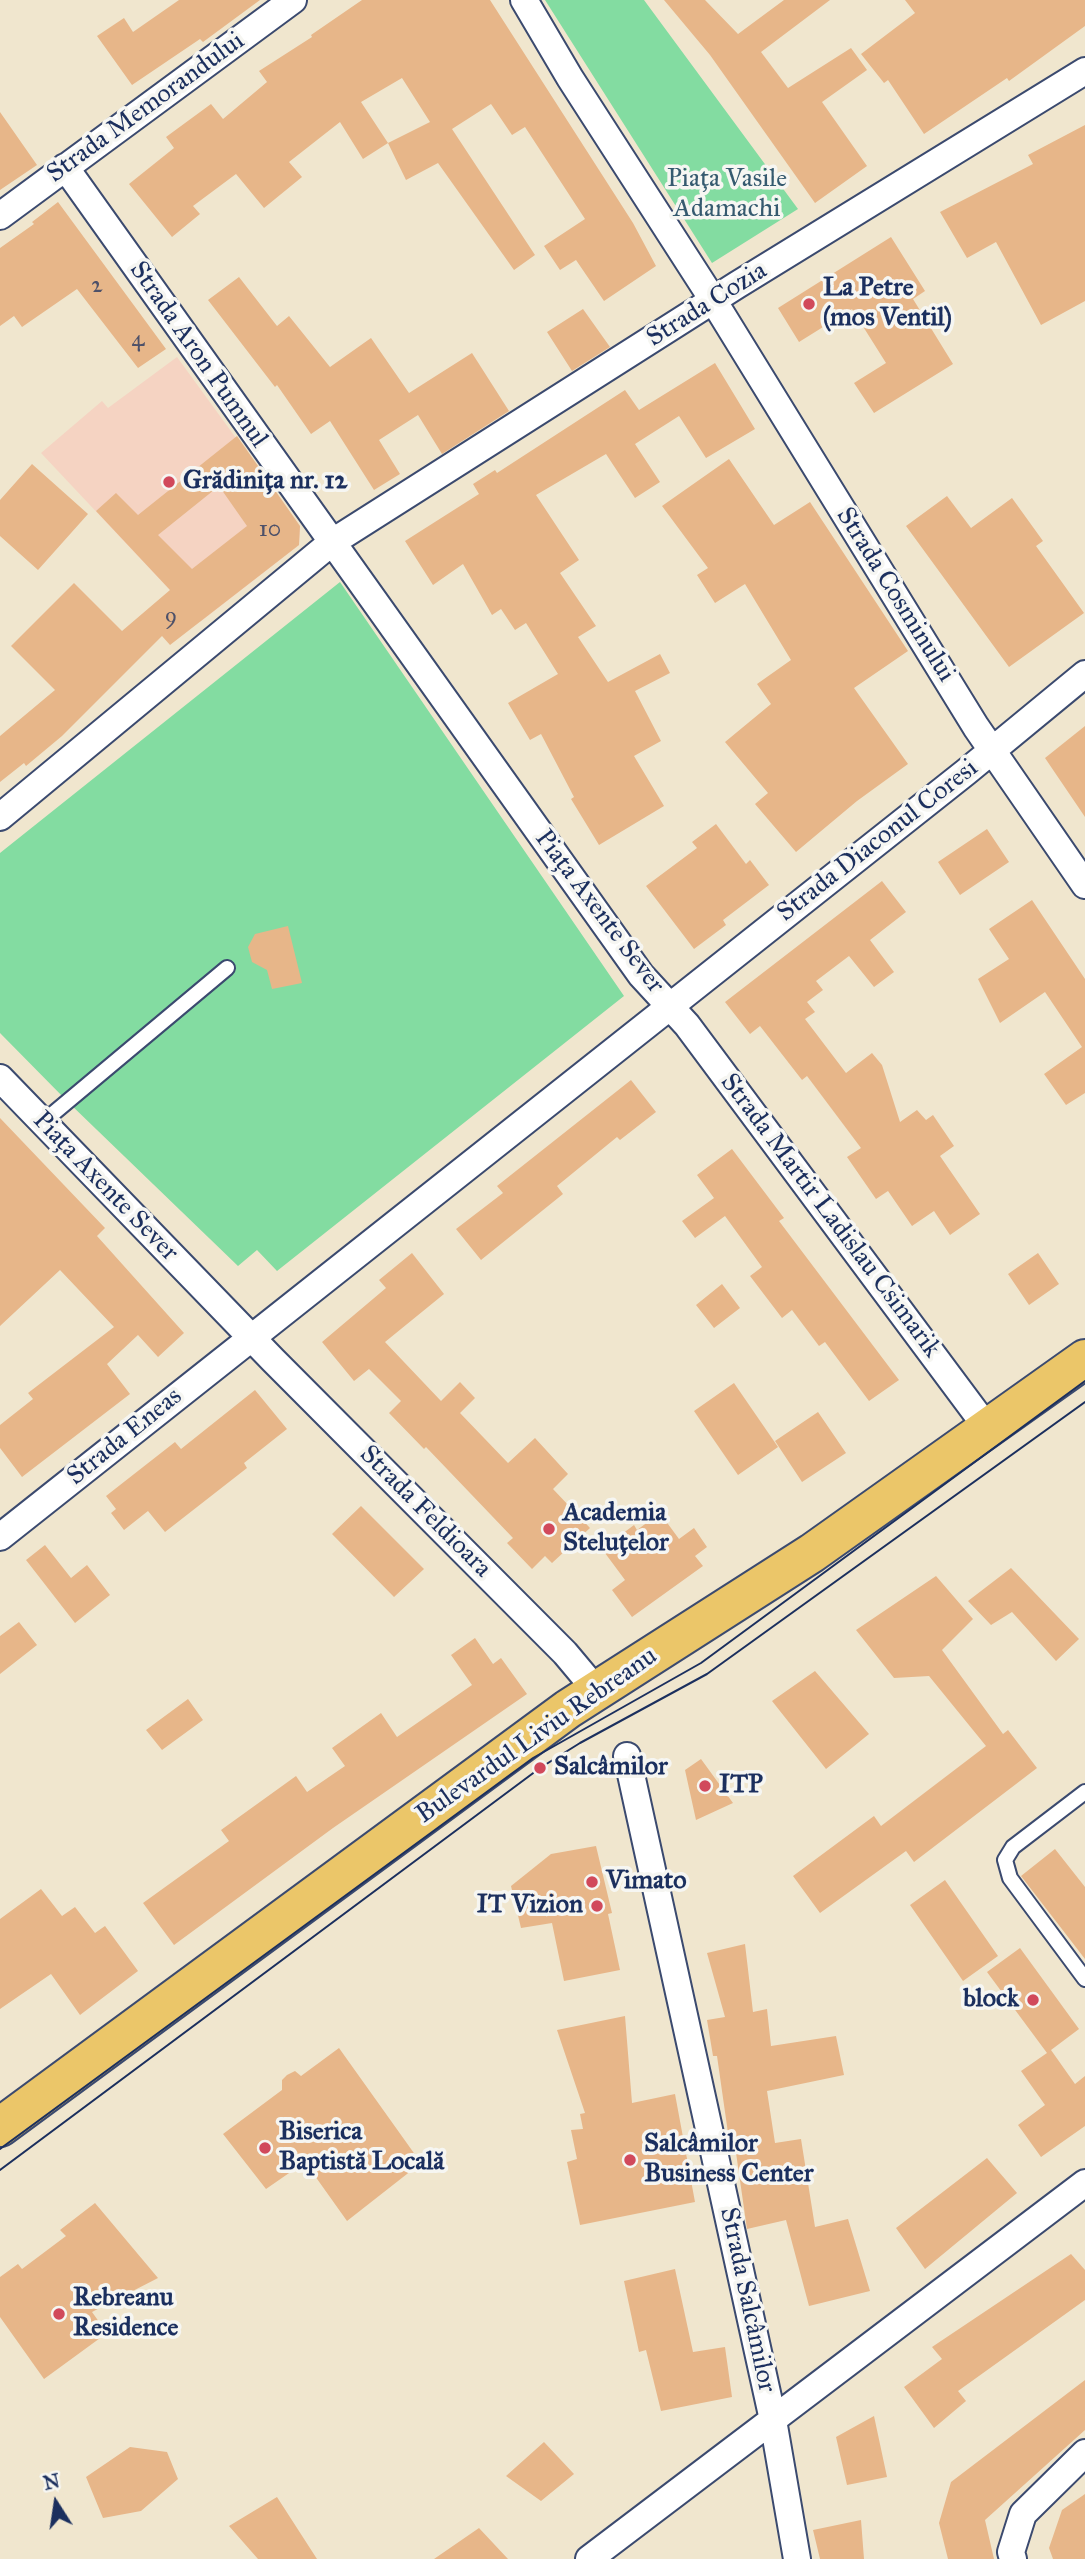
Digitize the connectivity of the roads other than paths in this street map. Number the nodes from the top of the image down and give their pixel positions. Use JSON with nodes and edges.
{"nodes":[{"id":1,"x":293,"y":0,"type":"edge"},
{"id":2,"x":524,"y":0,"type":"edge"},
{"id":3,"x":1085,"y":71,"type":"edge"},
{"id":4,"x":65,"y":167,"type":"junction"},
{"id":5,"x":0,"y":216,"type":"edge"},
{"id":6,"x":713,"y":300,"type":"junction"},
{"id":7,"x":331,"y":543,"type":"junction"},
{"id":8,"x":1085,"y":674,"type":"edge"},
{"id":9,"x":992,"y":750,"type":"junction"},
{"id":10,"x":0,"y":817,"type":"edge"},
{"id":11,"x":1085,"y":886,"type":"edge"},
{"id":12,"x":226,"y":968,"type":"dead end"},
{"id":13,"x":670,"y":1006,"type":"junction"},
{"id":14,"x":0,"y":1078,"type":"edge"},
{"id":15,"x":43,"y":1122,"type":"junction"},
{"id":16,"x":251,"y":1337,"type":"junction"},
{"id":17,"x":1085,"y":1359,"type":"edge"},
{"id":18,"x":988,"y":1429,"type":"junction"},
{"id":19,"x":0,"y":1537,"type":"edge"},
{"id":20,"x":596,"y":1690,"type":"junction"},
{"id":21,"x":627,"y":1756,"type":"dead end"},
{"id":22,"x":1085,"y":1792,"type":"edge"},
{"id":23,"x":1085,"y":1979,"type":"edge"},
{"id":24,"x":0,"y":2127,"type":"edge"},
{"id":25,"x":1084,"y":2186,"type":"edge"},
{"id":26,"x":773,"y":2420,"type":"junction"},
{"id":27,"x":1085,"y":2453,"type":"edge"},
{"id":28,"x":589,"y":2559,"type":"edge"},
{"id":29,"x":797,"y":2559,"type":"edge"},
{"id":30,"x":1013,"y":2559,"type":"edge"}],
"edges":[{"from":1,"to":4,"type":"street","name":"Strada Memorandului"},
{"from":2,"to":6,"type":"street"},
{"from":3,"to":6,"type":"street","name":"Strada Cozia"},
{"from":4,"to":5,"type":"street","name":"Strada Memorandului"},
{"from":4,"to":7,"type":"street","name":"Strada Aron Pumnul"},
{"from":6,"to":7,"type":"street","name":"Strada Cozia"},
{"from":6,"to":9,"type":"street","name":"Strada Cosminului"},
{"from":7,"to":10,"type":"street"},
{"from":7,"to":13,"type":"street","name":"Piața Axente Sever"},
{"from":8,"to":9,"type":"street","name":"Strada Diaconul Coresi"},
{"from":9,"to":11,"type":"street","name":"Strada Cosminului"},
{"from":9,"to":13,"type":"street","name":"Strada Diaconul Coresi"},
{"from":12,"to":15,"type":"lane"},
{"from":13,"to":16,"type":"street","name":"Piața Axente Sever"},
{"from":13,"to":18,"type":"street","name":"Strada Martir Ladislau Csimarik"},
{"from":14,"to":15,"type":"street","name":"Piața Axente Sever"},
{"from":15,"to":16,"type":"street","name":"Piața Axente Sever"},
{"from":16,"to":19,"type":"street","name":"Strada Eneas"},
{"from":16,"to":20,"type":"street","name":"Strada Feldioara"},
{"from":17,"to":18,"type":"main road","name":"Bulevardul Liviu Rebreanu"},
{"from":18,"to":20,"type":"main road","name":"Bulevardul Liviu Rebreanu"},
{"from":20,"to":24,"type":"main road","name":"Bulevardul Liviu Rebreanu"},
{"from":21,"to":26,"type":"street","name":"Strada Salcâmilor"},
{"from":22,"to":23,"type":"lane"},
{"from":25,"to":26,"type":"street"},
{"from":26,"to":28,"type":"street"},
{"from":26,"to":29,"type":"street","name":"Strada Salcâmilor"},
{"from":27,"to":30,"type":"street"}]}
